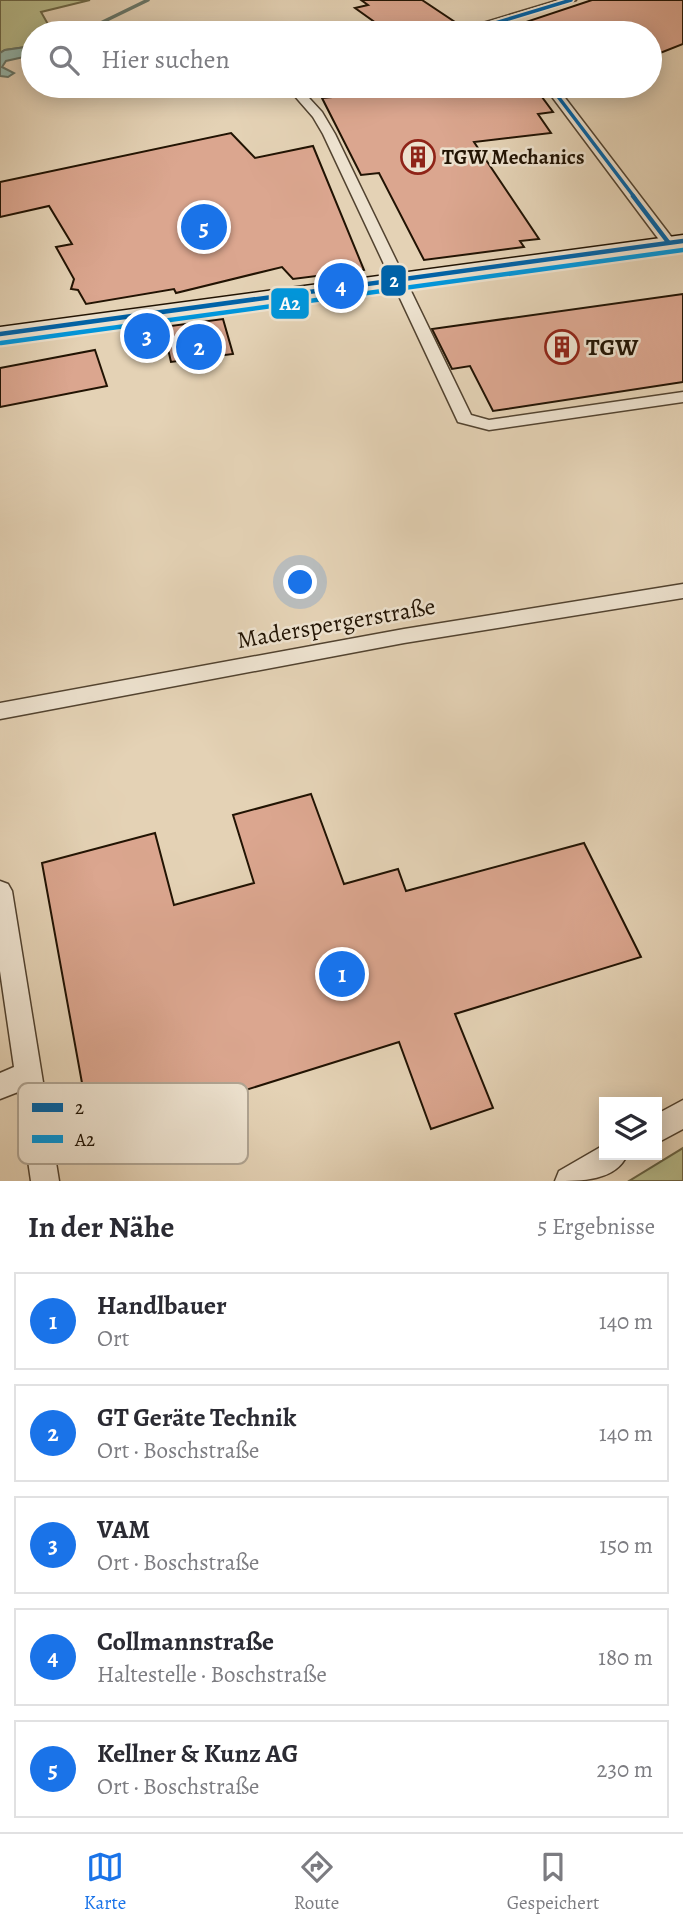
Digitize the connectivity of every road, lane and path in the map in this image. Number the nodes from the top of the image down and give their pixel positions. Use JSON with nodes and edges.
{"nodes":[{"id":1,"x":571,"y":0,"type":"edge"},
{"id":2,"x":502,"y":21,"type":"edge"},
{"id":3,"x":303,"y":98,"type":"edge"},
{"id":4,"x":560,"y":98,"type":"edge"},
{"id":5,"x":675,"y":242,"type":"edge"},
{"id":6,"x":398,"y":278,"type":"junction"},
{"id":7,"x":0,"y":334,"type":"edge"},
{"id":8,"x":683,"y":397,"type":"edge"},
{"id":9,"x":683,"y":592,"type":"edge"},
{"id":10,"x":0,"y":711,"type":"edge"},
{"id":11,"x":0,"y":891,"type":"edge"},
{"id":12,"x":28,"y":1074,"type":"junction"},
{"id":13,"x":29,"y":1083,"type":"edge"},
{"id":14,"x":0,"y":1086,"type":"edge"},
{"id":15,"x":683,"y":1114,"type":"edge"},
{"id":16,"x":662,"y":1126,"type":"edge"},
{"id":17,"x":605,"y":1160,"type":"edge"},
{"id":18,"x":569,"y":1181,"type":"edge"}],
"edges":[{"from":1,"to":2,"type":"street"},
{"from":3,"to":6,"type":"street"},
{"from":4,"to":5,"type":"street"},
{"from":5,"to":6,"type":"main road"},
{"from":6,"to":7,"type":"main road"},
{"from":6,"to":8,"type":"street"},
{"from":9,"to":10,"type":"street","name":"Maderspergerstraße"},
{"from":11,"to":12,"type":"street"},
{"from":12,"to":13,"type":"street"},
{"from":12,"to":14,"type":"street"},
{"from":15,"to":16,"type":"street"},
{"from":17,"to":18,"type":"street"}]}
